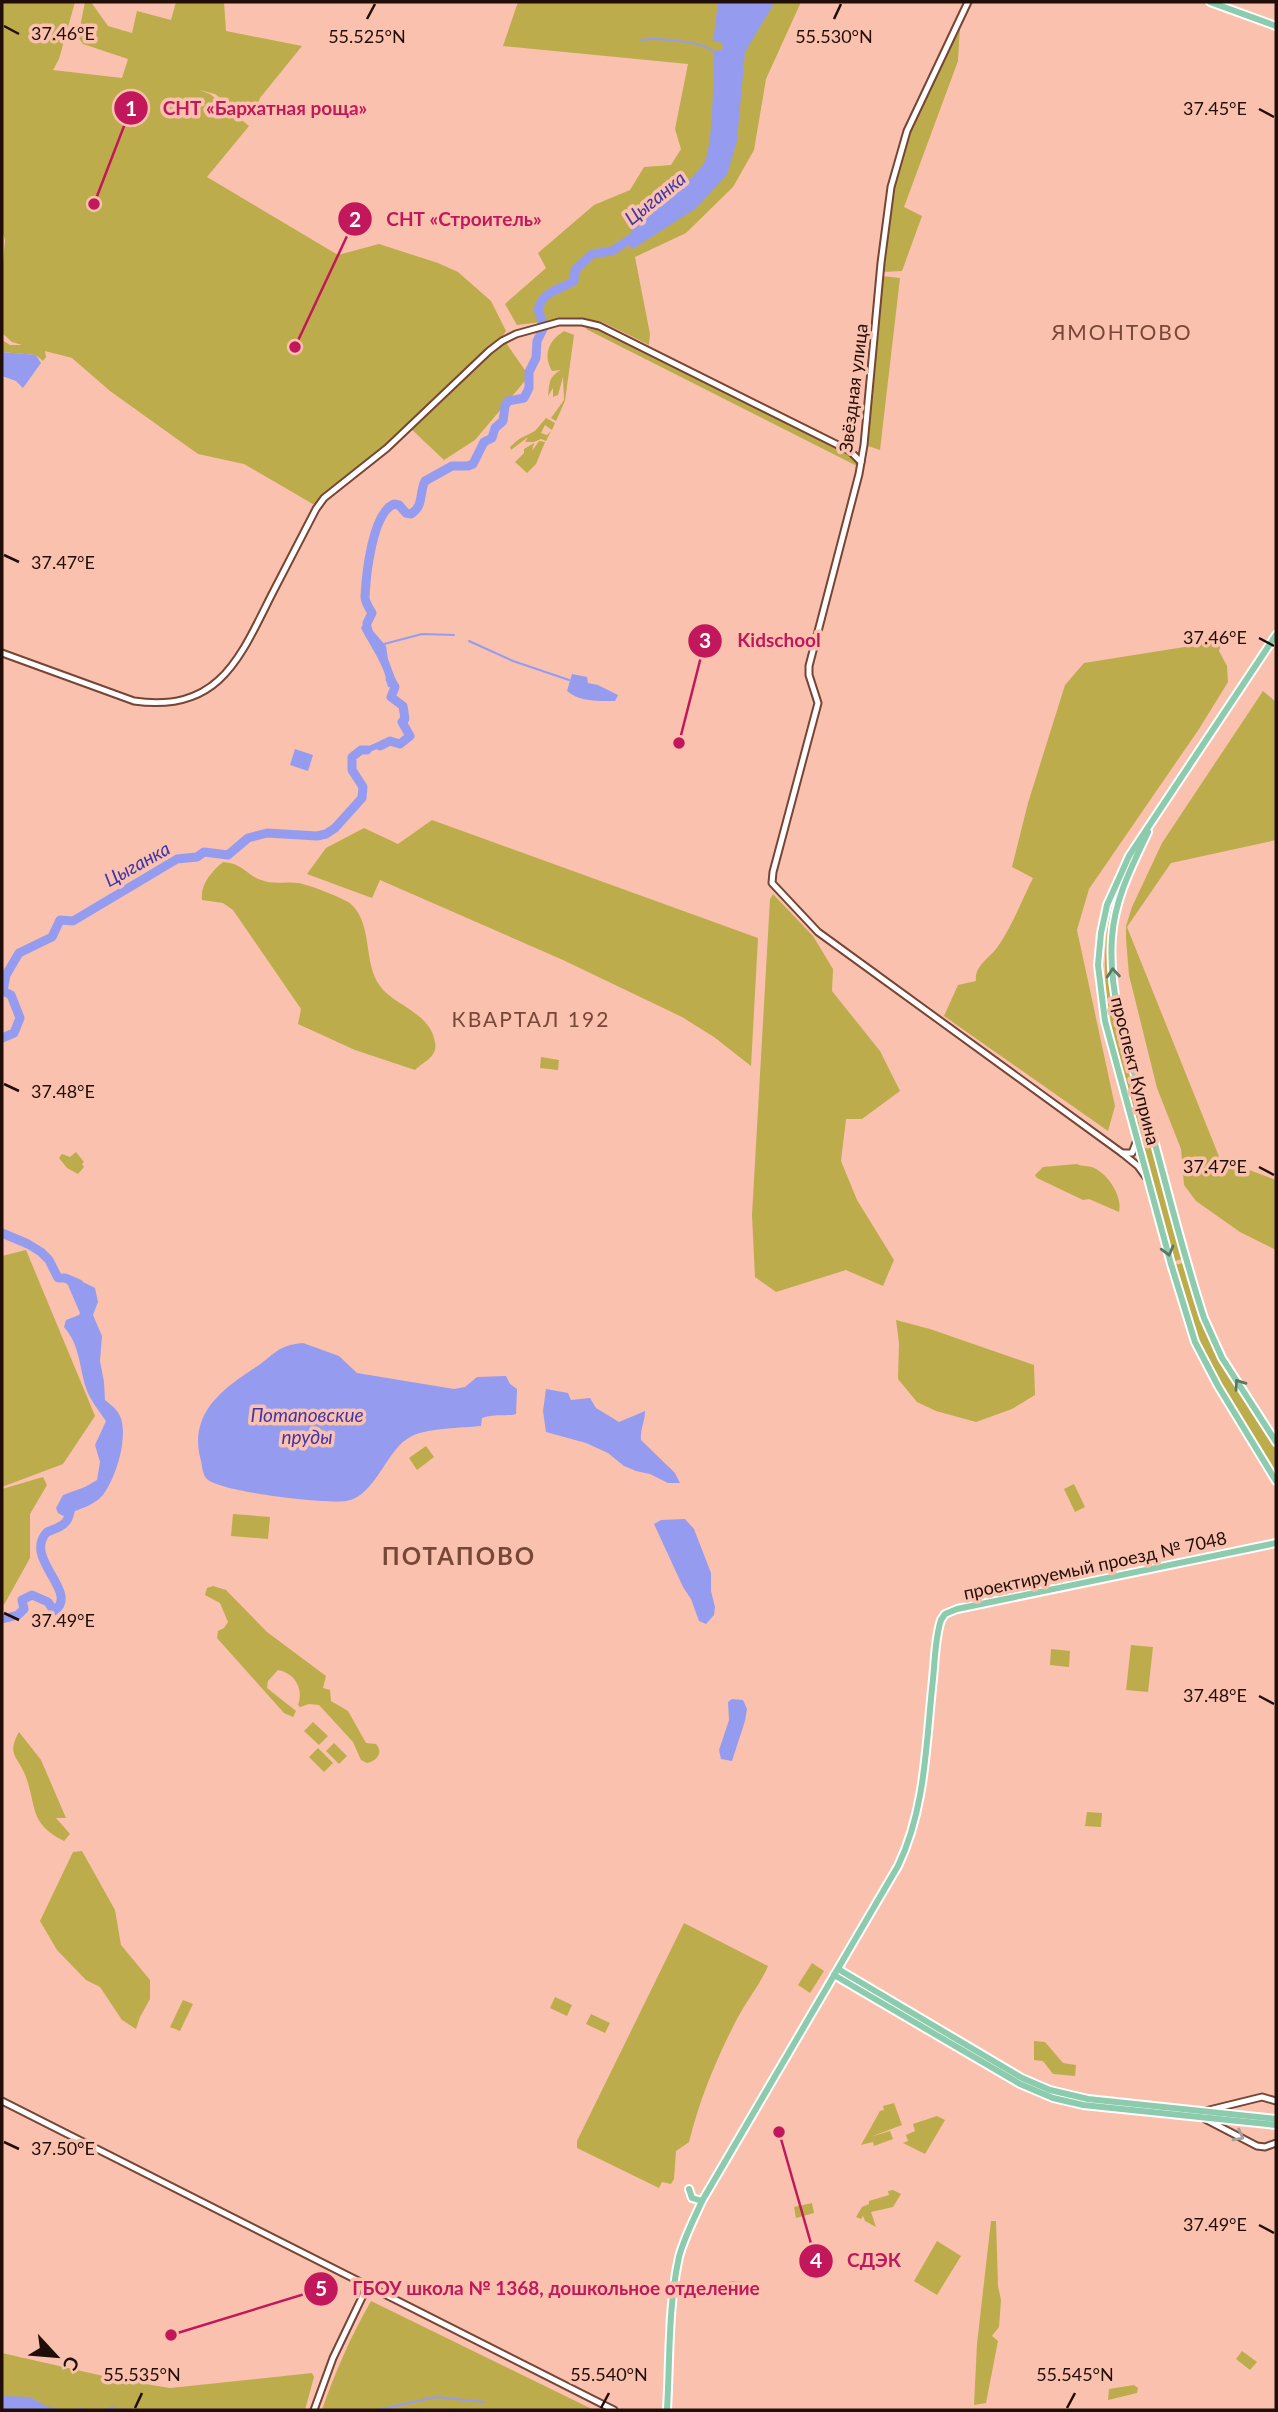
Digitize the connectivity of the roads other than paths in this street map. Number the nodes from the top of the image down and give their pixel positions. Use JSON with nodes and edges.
{"nodes":[{"id":1,"x":968,"y":2,"type":"edge"},
{"id":2,"x":1210,"y":2,"type":"edge"},
{"id":3,"x":1276,"y":26,"type":"edge"},
{"id":4,"x":865,"y":443,"type":"junction"},
{"id":5,"x":850,"y":451,"type":"junction"},
{"id":6,"x":861,"y":462,"type":"junction"},
{"id":7,"x":1276,"y":635,"type":"edge"},
{"id":8,"x":2,"y":653,"type":"edge"},
{"id":9,"x":1154,"y":819,"type":"junction"},
{"id":10,"x":1137,"y":1140,"type":"junction"},
{"id":11,"x":1122,"y":1153,"type":"junction"},
{"id":12,"x":1150,"y":1185,"type":"junction"},
{"id":13,"x":1276,"y":1442,"type":"edge"},
{"id":14,"x":1276,"y":1481,"type":"edge"},
{"id":15,"x":1276,"y":1543,"type":"edge"},
{"id":16,"x":836,"y":1972,"type":"junction"},
{"id":17,"x":2,"y":2101,"type":"edge"},
{"id":18,"x":1276,"y":2101,"type":"edge"},
{"id":19,"x":1203,"y":2114,"type":"junction"},
{"id":20,"x":1276,"y":2119,"type":"edge"},
{"id":21,"x":1276,"y":2125,"type":"edge"},
{"id":22,"x":1276,"y":2143,"type":"edge"},
{"id":23,"x":689,"y":2189,"type":"dead end"},
{"id":24,"x":702,"y":2201,"type":"junction"},
{"id":25,"x":367,"y":2287,"type":"junction"},
{"id":26,"x":314,"y":2410,"type":"edge"},
{"id":27,"x":614,"y":2410,"type":"edge"},
{"id":28,"x":667,"y":2410,"type":"edge"}],
"edges":[{"from":1,"to":4,"type":"street","name":"Звёздная улица"},
{"from":2,"to":3,"type":"main road"},
{"from":4,"to":5,"type":"street"},
{"from":4,"to":6,"type":"street","name":"Звёздная улица"},
{"from":5,"to":6,"type":"street","name":"Звёздная улица"},
{"from":5,"to":8,"type":"street","name":"Звёздная улица"},
{"from":6,"to":11,"type":"street"},
{"from":7,"to":9,"type":"main road","name":"проспект Куприна"},
{"from":9,"to":10,"type":"main road","name":"проспект Куприна"},
{"from":13,"to":9,"type":"main road","name":"проспект Куприна","one_way":true},
{"from":10,"to":11,"type":"street"},
{"from":10,"to":12,"type":"main road","name":"проспект Куприна"},
{"from":11,"to":12,"type":"street"},
{"from":12,"to":14,"type":"main road","name":"проспект Куприна","one_way":true},
{"from":15,"to":16,"type":"main road","name":"проектируемый проезд № 7048"},
{"from":16,"to":19,"type":"main road"},
{"from":16,"to":24,"type":"main road"},
{"from":17,"to":25,"type":"street"},
{"from":18,"to":19,"type":"street"},
{"from":19,"to":20,"type":"main road"},
{"from":19,"to":21,"type":"main road"},
{"from":19,"to":22,"type":"street","one_way":true},
{"from":23,"to":24,"type":"main road"},
{"from":24,"to":28,"type":"main road"},
{"from":25,"to":26,"type":"street"},
{"from":25,"to":27,"type":"street"}]}
